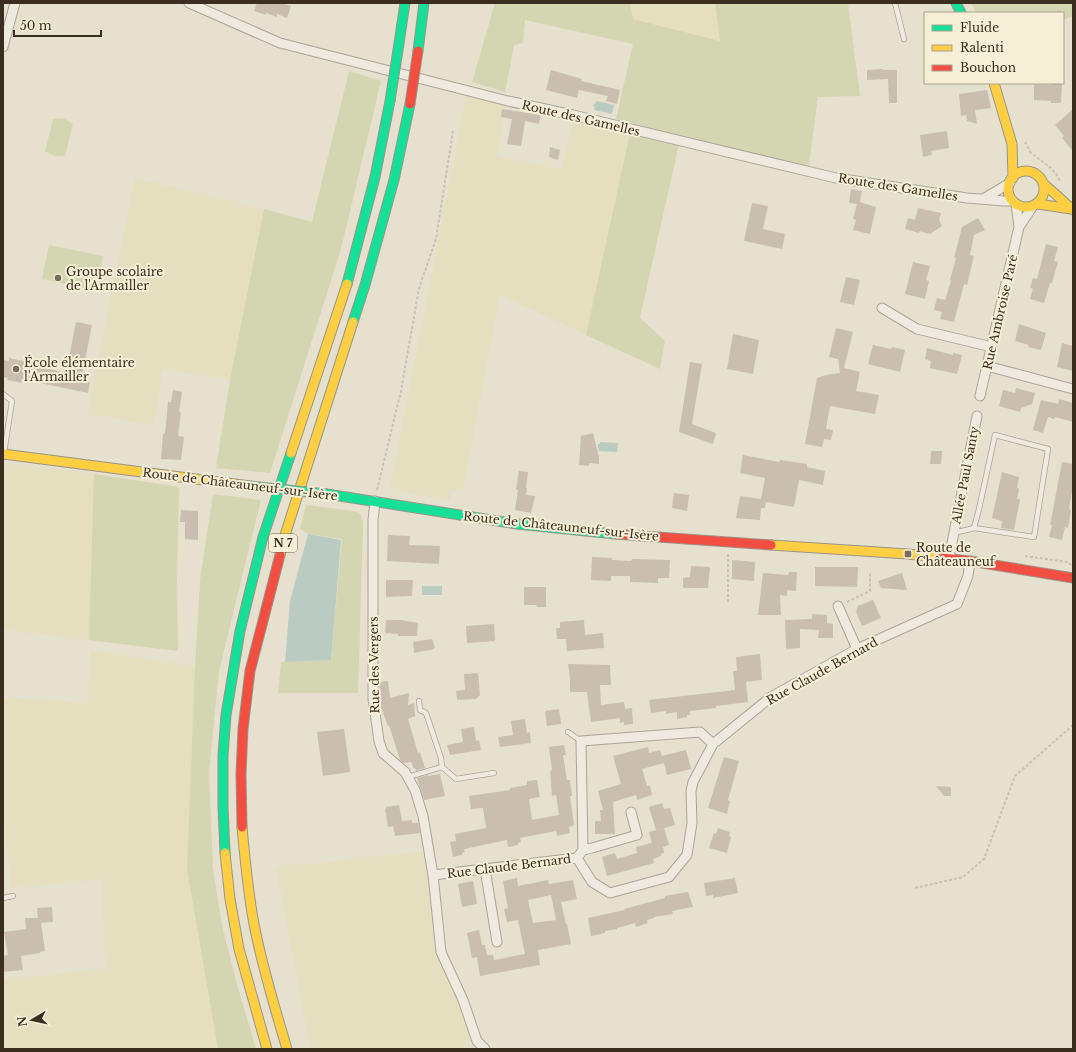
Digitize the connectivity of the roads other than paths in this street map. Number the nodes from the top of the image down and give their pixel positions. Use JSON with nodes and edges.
{"nodes":[{"id":1,"x":15,"y":3,"type":"edge"},
{"id":2,"x":189,"y":3,"type":"edge"},
{"id":3,"x":404,"y":3,"type":"edge"},
{"id":4,"x":424,"y":3,"type":"edge"},
{"id":5,"x":895,"y":3,"type":"edge"},
{"id":6,"x":956,"y":3,"type":"edge"},
{"id":7,"x":960,"y":12,"type":"edge"},
{"id":8,"x":904,"y":39,"type":"dead end"},
{"id":9,"x":3,"y":47,"type":"edge"},
{"id":10,"x":994,"y":84,"type":"edge"},
{"id":11,"x":1012,"y":144,"type":"junction"},
{"id":12,"x":1032,"y":172,"type":"junction"},
{"id":13,"x":1011,"y":180,"type":"junction"},
{"id":14,"x":1044,"y":184,"type":"junction"},
{"id":15,"x":983,"y":199,"type":"junction"},
{"id":16,"x":1015,"y":203,"type":"junction"},
{"id":17,"x":1035,"y":205,"type":"junction"},
{"id":18,"x":1072,"y":207,"type":"edge"},
{"id":19,"x":1019,"y":227,"type":"junction"},
{"id":20,"x":882,"y":308,"type":"dead end"},
{"id":21,"x":992,"y":347,"type":"junction"},
{"id":22,"x":987,"y":366,"type":"junction"},
{"id":23,"x":1073,"y":389,"type":"edge"},
{"id":24,"x":3,"y":394,"type":"edge"},
{"id":25,"x":980,"y":396,"type":"dead end"},
{"id":26,"x":977,"y":416,"type":"dead end"},
{"id":27,"x":4,"y":444,"type":"edge"},
{"id":28,"x":3,"y":454,"type":"edge"},
{"id":29,"x":374,"y":501,"type":"junction"},
{"id":30,"x":974,"y":528,"type":"junction"},
{"id":31,"x":954,"y":533,"type":"junction"},
{"id":32,"x":949,"y":558,"type":"junction"},
{"id":33,"x":970,"y":561,"type":"junction"},
{"id":34,"x":1073,"y":578,"type":"edge"},
{"id":35,"x":838,"y":606,"type":"road end"},
{"id":36,"x":857,"y":649,"type":"junction"},
{"id":37,"x":419,"y":701,"type":"dead end"},
{"id":38,"x":568,"y":732,"type":"dead end"},
{"id":39,"x":581,"y":741,"type":"junction"},
{"id":40,"x":713,"y":744,"type":"junction"},
{"id":41,"x":442,"y":767,"type":"junction"},
{"id":42,"x":494,"y":773,"type":"dead end"},
{"id":43,"x":408,"y":777,"type":"junction"},
{"id":44,"x":631,"y":812,"type":"dead end"},
{"id":45,"x":583,"y":850,"type":"junction"},
{"id":46,"x":577,"y":858,"type":"junction"},
{"id":47,"x":485,"y":869,"type":"junction"},
{"id":48,"x":432,"y":875,"type":"junction"},
{"id":49,"x":13,"y":896,"type":"dead end"},
{"id":50,"x":3,"y":898,"type":"edge"},
{"id":51,"x":497,"y":942,"type":"dead end"},
{"id":52,"x":267,"y":1049,"type":"edge"},
{"id":53,"x":287,"y":1049,"type":"edge"},
{"id":54,"x":485,"y":1049,"type":"edge"}],
"edges":[{"from":1,"to":9,"type":"street"},
{"from":2,"to":15,"type":"street","name":"Route des Gamelles"},
{"from":3,"to":52,"type":"main road","number":"N 7","bridge":true},
{"from":4,"to":53,"type":"main road","number":"N 7","bridge":true},
{"from":5,"to":8,"type":"lane"},
{"from":6,"to":7,"type":"main road"},
{"from":10,"to":11,"type":"main road"},
{"from":11,"to":12,"type":"main road"},
{"from":11,"to":13,"type":"main road"},
{"from":12,"to":13,"type":"main road"},
{"from":12,"to":14,"type":"main road"},
{"from":13,"to":15,"type":"street"},
{"from":13,"to":16,"type":"main road"},
{"from":14,"to":17,"type":"main road"},
{"from":14,"to":18,"type":"main road"},
{"from":15,"to":16,"type":"street","name":"Route des Gamelles"},
{"from":16,"to":17,"type":"main road"},
{"from":16,"to":19,"type":"street","name":"Rue Ambroise Paré"},
{"from":17,"to":18,"type":"main road"},
{"from":17,"to":19,"type":"street","name":"Rue Ambroise Paré"},
{"from":19,"to":21,"type":"street","name":"Rue Ambroise Paré"},
{"from":20,"to":21,"type":"street"},
{"from":21,"to":22,"type":"street","name":"Rue Ambroise Paré"},
{"from":22,"to":23,"type":"street"},
{"from":22,"to":25,"type":"street","name":"Rue Ambroise Paré"},
{"from":24,"to":27,"type":"lane"},
{"from":26,"to":31,"type":"street","name":"Allée Paul Santy"},
{"from":27,"to":28,"type":"lane"},
{"from":28,"to":29,"type":"main road","name":"Route de Châteauneuf-sur-Isère","bridge":true},
{"from":29,"to":32,"type":"main road","name":"Route de Châteauneuf-sur-Isère"},
{"from":29,"to":43,"type":"street","name":"Rue des Vergers"},
{"from":30,"to":30,"type":"lane"},
{"from":30,"to":31,"type":"lane"},
{"from":31,"to":32,"type":"street","name":"Allée Paul Santy"},
{"from":32,"to":33,"type":"main road","name":"Route de Châteauneuf-sur-Isère"},
{"from":33,"to":34,"type":"main road","name":"Route de Châteauneuf-sur-Isère"},
{"from":33,"to":36,"type":"street","name":"Rue Claude Bernard"},
{"from":35,"to":36,"type":"street"},
{"from":36,"to":40,"type":"street","name":"Rue Claude Bernard"},
{"from":37,"to":41,"type":"lane"},
{"from":38,"to":39,"type":"lane"},
{"from":39,"to":40,"type":"street"},
{"from":39,"to":45,"type":"street"},
{"from":40,"to":46,"type":"street","name":"Rue Claude Bernard"},
{"from":41,"to":42,"type":"lane"},
{"from":41,"to":43,"type":"lane"},
{"from":43,"to":48,"type":"street","name":"Rue des Vergers"},
{"from":44,"to":45,"type":"street"},
{"from":45,"to":46,"type":"street"},
{"from":46,"to":47,"type":"street","name":"Rue Claude Bernard"},
{"from":47,"to":48,"type":"street","name":"Rue Claude Bernard"},
{"from":47,"to":51,"type":"street"},
{"from":48,"to":54,"type":"street","name":"Rue des Vergers"},
{"from":49,"to":50,"type":"lane"}]}
